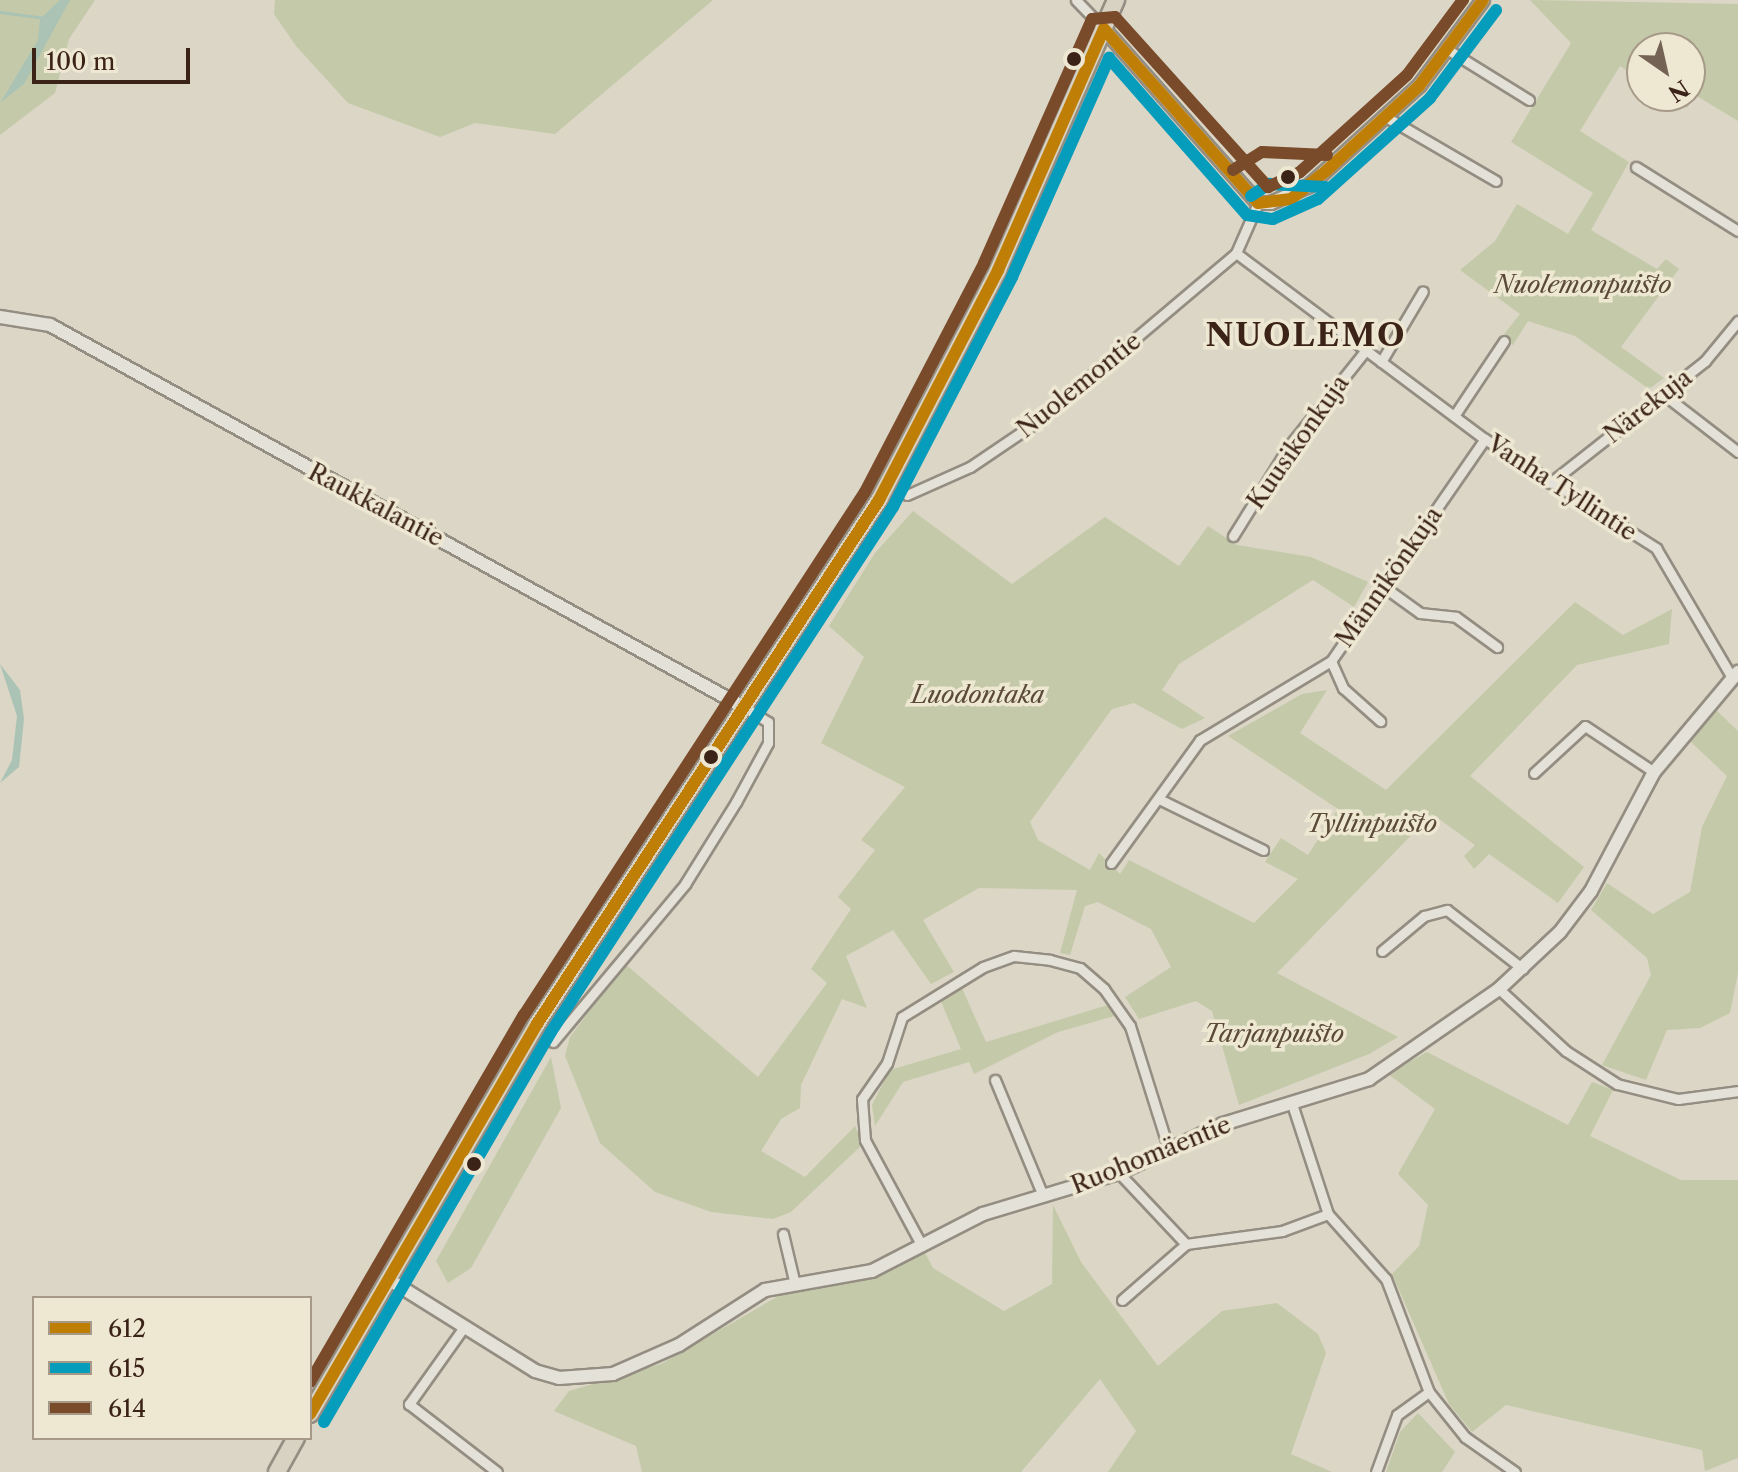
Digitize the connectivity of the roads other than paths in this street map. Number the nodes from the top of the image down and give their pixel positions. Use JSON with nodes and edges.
{"nodes":[{"id":1,"x":1076,"y":0,"type":"edge"},
{"id":2,"x":1116,"y":0,"type":"edge"},
{"id":3,"x":1483,"y":0,"type":"edge"},
{"id":4,"x":1104,"y":29,"type":"junction"},
{"id":5,"x":1450,"y":51,"type":"junction"},
{"id":6,"x":1529,"y":100,"type":"dead end"},
{"id":7,"x":1386,"y":117,"type":"junction"},
{"id":8,"x":1636,"y":167,"type":"dead end"},
{"id":9,"x":1496,"y":181,"type":"dead end"},
{"id":10,"x":1258,"y":203,"type":"junction"},
{"id":11,"x":1738,"y":231,"type":"edge"},
{"id":12,"x":1236,"y":253,"type":"junction"},
{"id":13,"x":1423,"y":291,"type":"dead end"},
{"id":14,"x":0,"y":317,"type":"edge"},
{"id":15,"x":1738,"y":321,"type":"edge"},
{"id":16,"x":1504,"y":341,"type":"dead end"},
{"id":17,"x":1366,"y":350,"type":"junction"},
{"id":18,"x":1381,"y":362,"type":"junction"},
{"id":19,"x":1663,"y":394,"type":"junction"},
{"id":20,"x":1454,"y":416,"type":"junction"},
{"id":21,"x":1485,"y":439,"type":"junction"},
{"id":22,"x":1738,"y":452,"type":"edge"},
{"id":23,"x":1550,"y":483,"type":"junction"},
{"id":24,"x":907,"y":495,"type":"dead end"},
{"id":25,"x":1233,"y":536,"type":"dead end"},
{"id":26,"x":1384,"y":587,"type":"junction"},
{"id":27,"x":1497,"y":647,"type":"dead end"},
{"id":28,"x":1331,"y":661,"type":"junction"},
{"id":29,"x":1734,"y":673,"type":"edge"},
{"id":30,"x":747,"y":709,"type":"junction"},
{"id":31,"x":1380,"y":721,"type":"dead end"},
{"id":32,"x":1654,"y":772,"type":"junction"},
{"id":33,"x":1534,"y":773,"type":"dead end"},
{"id":34,"x":1159,"y":799,"type":"junction"},
{"id":35,"x":1263,"y":850,"type":"dead end"},
{"id":36,"x":1111,"y":863,"type":"dead end"},
{"id":37,"x":1382,"y":951,"type":"dead end"},
{"id":38,"x":1523,"y":969,"type":"junction"},
{"id":39,"x":1499,"y":989,"type":"junction"},
{"id":40,"x":553,"y":1042,"type":"dead end"},
{"id":41,"x":995,"y":1080,"type":"dead end"},
{"id":42,"x":1738,"y":1091,"type":"edge"},
{"id":43,"x":1293,"y":1107,"type":"junction"},
{"id":44,"x":1168,"y":1147,"type":"junction"},
{"id":45,"x":1119,"y":1173,"type":"junction"},
{"id":46,"x":1043,"y":1196,"type":"junction"},
{"id":47,"x":1328,"y":1214,"type":"junction"},
{"id":48,"x":783,"y":1234,"type":"dead end"},
{"id":49,"x":1186,"y":1244,"type":"junction"},
{"id":50,"x":922,"y":1246,"type":"junction"},
{"id":51,"x":388,"y":1279,"type":"junction"},
{"id":52,"x":794,"y":1280,"type":"junction"},
{"id":53,"x":1122,"y":1300,"type":"dead end"},
{"id":54,"x":464,"y":1327,"type":"junction"},
{"id":55,"x":1429,"y":1392,"type":"junction"},
{"id":56,"x":312,"y":1411,"type":"edge"},
{"id":57,"x":295,"y":1440,"type":"edge"},
{"id":58,"x":277,"y":1472,"type":"edge"},
{"id":59,"x":497,"y":1472,"type":"edge"},
{"id":60,"x":1376,"y":1472,"type":"edge"},
{"id":61,"x":1515,"y":1472,"type":"edge"}],
"edges":[{"from":1,"to":4,"type":"street"},
{"from":2,"to":4,"type":"highway"},
{"from":3,"to":5,"type":"street"},
{"from":4,"to":10,"type":"street"},
{"from":4,"to":30,"type":"highway"},
{"from":5,"to":6,"type":"street"},
{"from":5,"to":7,"type":"street"},
{"from":7,"to":9,"type":"street"},
{"from":7,"to":10,"type":"street"},
{"from":8,"to":11,"type":"street"},
{"from":10,"to":12,"type":"street"},
{"from":12,"to":17,"type":"street","name":"Vanha Tyllintie"},
{"from":12,"to":24,"type":"street","name":"Nuolemontie"},
{"from":13,"to":18,"type":"street"},
{"from":14,"to":30,"type":"street","name":"Raukkalantie"},
{"from":15,"to":19,"type":"street","name":"Närekuja"},
{"from":16,"to":20,"type":"street"},
{"from":17,"to":18,"type":"street","name":"Vanha Tyllintie"},
{"from":17,"to":25,"type":"street","name":"Kuusikonkuja"},
{"from":18,"to":20,"type":"street","name":"Vanha Tyllintie"},
{"from":19,"to":22,"type":"street"},
{"from":19,"to":23,"type":"street","name":"Närekuja"},
{"from":20,"to":21,"type":"street","name":"Vanha Tyllintie"},
{"from":21,"to":23,"type":"street","name":"Vanha Tyllintie"},
{"from":21,"to":26,"type":"street","name":"Männikönkuja"},
{"from":23,"to":29,"type":"street","name":"Vanha Tyllintie"},
{"from":26,"to":27,"type":"street"},
{"from":26,"to":28,"type":"street","name":"Männikönkuja"},
{"from":28,"to":31,"type":"street"},
{"from":28,"to":34,"type":"street","name":"Männikönkuja"},
{"from":29,"to":32,"type":"street","name":"Ruohomäentie"},
{"from":30,"to":40,"type":"street"},
{"from":30,"to":51,"type":"highway"},
{"from":32,"to":33,"type":"street"},
{"from":32,"to":38,"type":"street","name":"Ruohomäentie"},
{"from":34,"to":35,"type":"street"},
{"from":34,"to":36,"type":"street","name":"Männikönkuja"},
{"from":37,"to":38,"type":"street"},
{"from":38,"to":39,"type":"street","name":"Ruohomäentie"},
{"from":39,"to":42,"type":"street"},
{"from":39,"to":43,"type":"street","name":"Ruohomäentie"},
{"from":41,"to":46,"type":"street"},
{"from":43,"to":44,"type":"street","name":"Ruohomäentie"},
{"from":43,"to":47,"type":"street"},
{"from":44,"to":45,"type":"street","name":"Ruohomäentie"},
{"from":44,"to":50,"type":"street"},
{"from":45,"to":46,"type":"street","name":"Ruohomäentie"},
{"from":45,"to":49,"type":"street"},
{"from":46,"to":50,"type":"street","name":"Ruohomäentie"},
{"from":47,"to":49,"type":"street"},
{"from":47,"to":55,"type":"street"},
{"from":48,"to":52,"type":"street"},
{"from":49,"to":53,"type":"street"},
{"from":50,"to":52,"type":"street","name":"Ruohomäentie"},
{"from":51,"to":54,"type":"street","name":"Ruohomäentie"},
{"from":51,"to":56,"type":"highway"},
{"from":52,"to":54,"type":"street","name":"Ruohomäentie"},
{"from":54,"to":59,"type":"street"},
{"from":55,"to":60,"type":"street"},
{"from":55,"to":61,"type":"street"},
{"from":57,"to":58,"type":"highway"}]}
